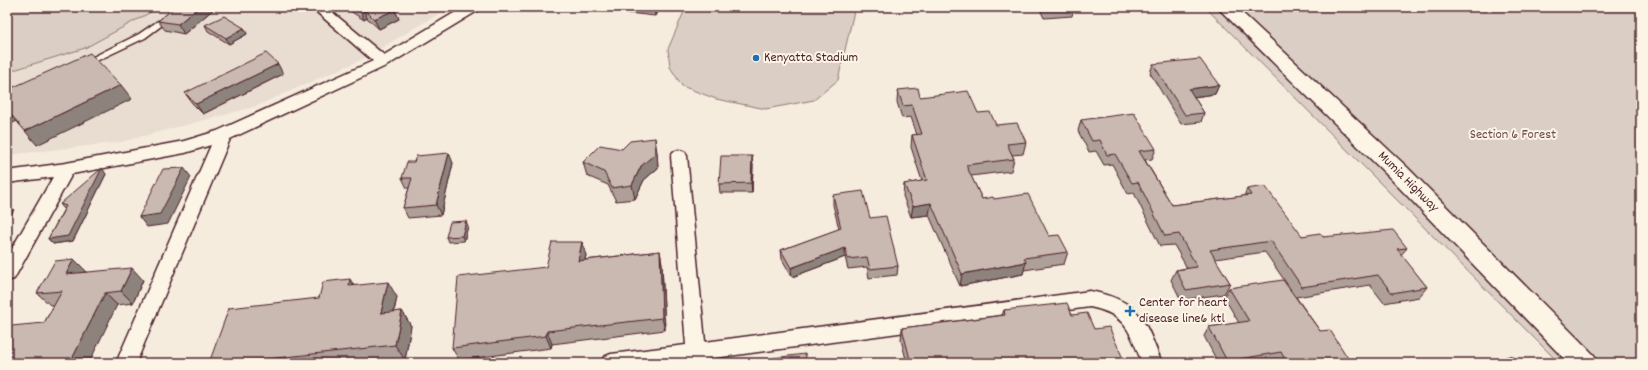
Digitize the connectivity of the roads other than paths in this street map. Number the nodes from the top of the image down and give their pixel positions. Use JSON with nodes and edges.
{"nodes":[{"id":1,"x":318,"y":7,"type":"edge"},
{"id":2,"x":474,"y":7,"type":"edge"},
{"id":3,"x":1226,"y":7,"type":"edge"},
{"id":4,"x":161,"y":23,"type":"edge"},
{"id":5,"x":383,"y":62,"type":"junction"},
{"id":6,"x":77,"y":66,"type":"edge"},
{"id":7,"x":223,"y":135,"type":"junction"},
{"id":8,"x":679,"y":156,"type":"dead end"},
{"id":9,"x":66,"y":169,"type":"junction"},
{"id":10,"x":7,"y":177,"type":"edge"},
{"id":11,"x":7,"y":274,"type":"edge"},
{"id":12,"x":696,"y":357,"type":"edge"},
{"id":13,"x":126,"y":363,"type":"edge"},
{"id":14,"x":611,"y":363,"type":"edge"},
{"id":15,"x":1152,"y":363,"type":"edge"},
{"id":16,"x":1585,"y":363,"type":"edge"}],
"edges":[{"from":1,"to":5,"type":"street"},
{"from":2,"to":5,"type":"street"},
{"from":3,"to":16,"type":"highway","name":"Mumia Highway"},
{"from":4,"to":6,"type":"lane"},
{"from":5,"to":7,"type":"street"},
{"from":7,"to":9,"type":"street"},
{"from":7,"to":13,"type":"street"},
{"from":8,"to":12,"type":"street"},
{"from":9,"to":10,"type":"street"},
{"from":9,"to":11,"type":"street"},
{"from":12,"to":14,"type":"street"},
{"from":12,"to":15,"type":"street"}]}
